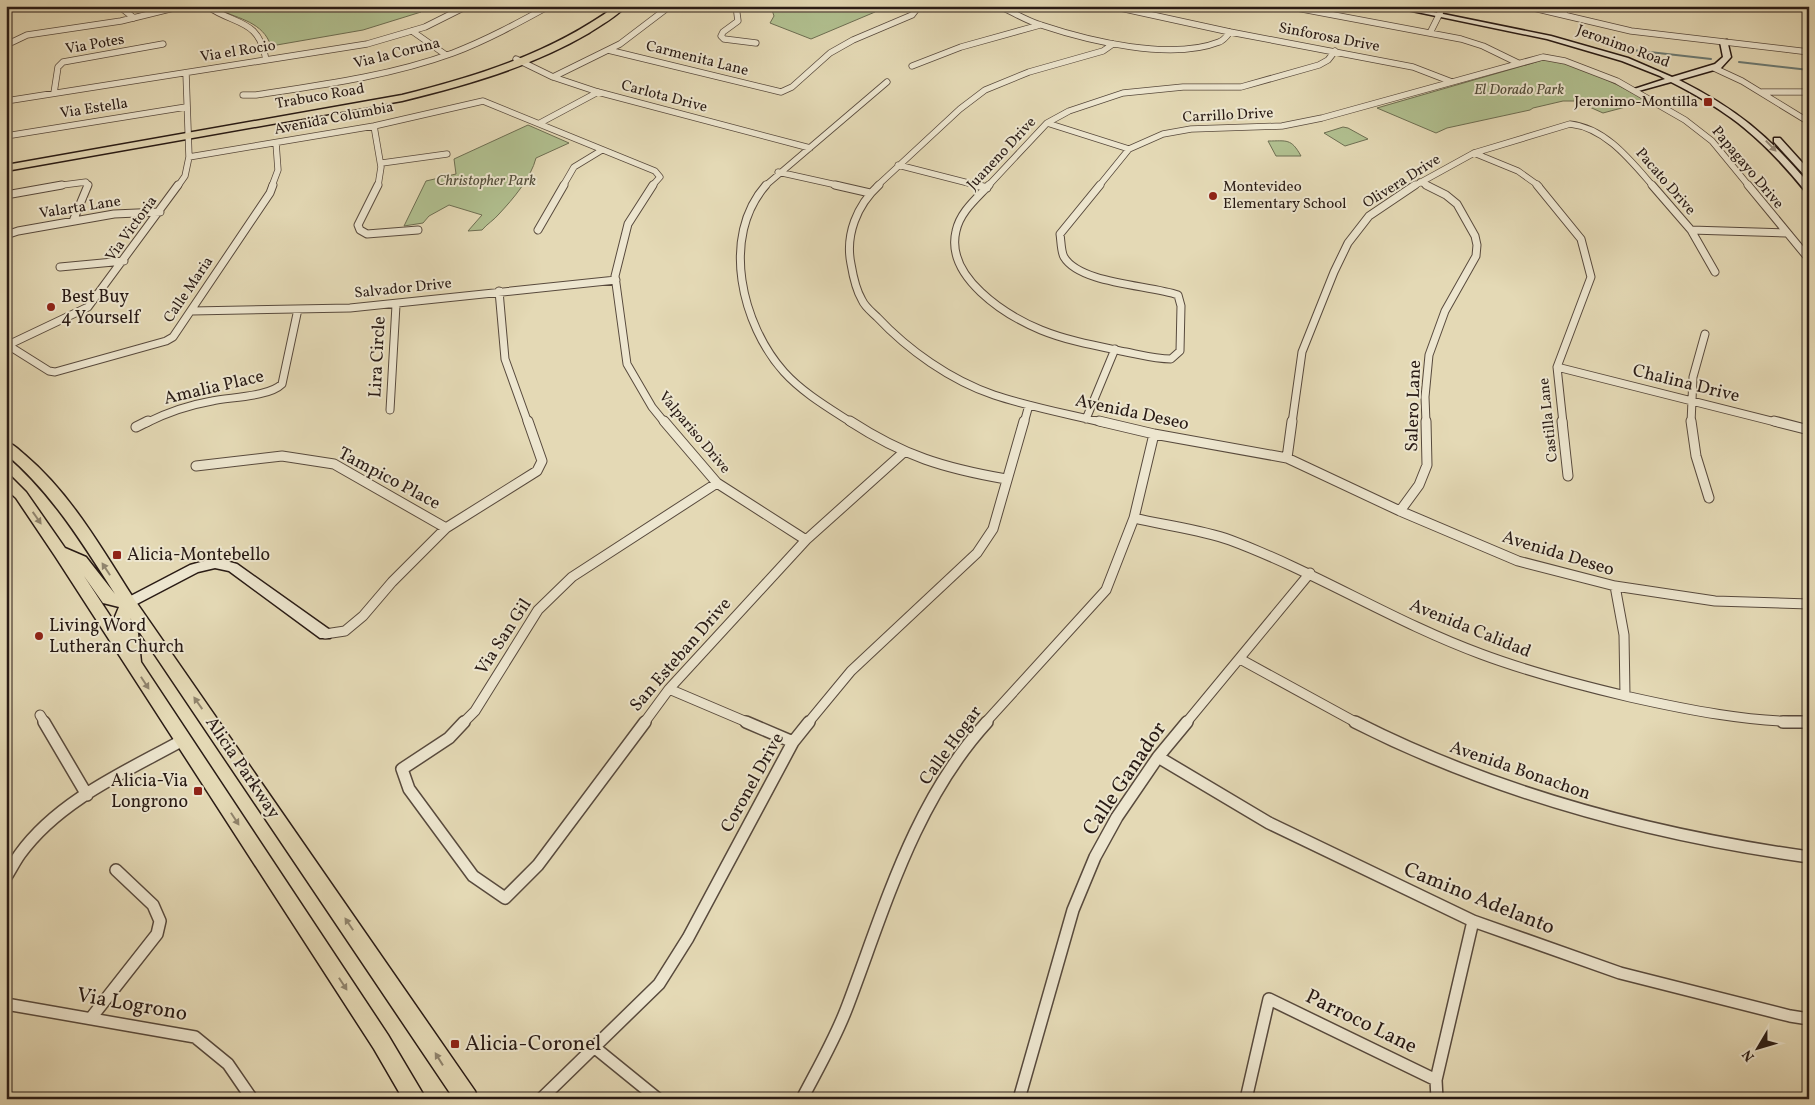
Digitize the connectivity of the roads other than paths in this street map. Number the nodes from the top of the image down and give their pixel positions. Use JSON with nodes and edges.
{"nodes":[{"id":1,"x":18,"y":6,"type":"edge"},
{"id":2,"x":119,"y":6,"type":"edge"},
{"id":3,"x":182,"y":6,"type":"edge"},
{"id":4,"x":207,"y":6,"type":"edge"},
{"id":5,"x":467,"y":6,"type":"edge"},
{"id":6,"x":549,"y":6,"type":"edge"},
{"id":7,"x":609,"y":6,"type":"edge"},
{"id":8,"x":622,"y":6,"type":"edge"},
{"id":9,"x":670,"y":6,"type":"edge"},
{"id":10,"x":690,"y":6,"type":"edge"},
{"id":11,"x":725,"y":6,"type":"edge"},
{"id":12,"x":736,"y":6,"type":"edge"},
{"id":13,"x":919,"y":6,"type":"edge"},
{"id":14,"x":999,"y":6,"type":"edge"},
{"id":15,"x":1111,"y":6,"type":"edge"},
{"id":16,"x":1286,"y":6,"type":"edge"},
{"id":17,"x":1391,"y":6,"type":"edge"},
{"id":18,"x":1414,"y":6,"type":"edge"},
{"id":19,"x":1525,"y":6,"type":"edge"},
{"id":20,"x":1570,"y":6,"type":"edge"},
{"id":21,"x":8,"y":7,"type":"edge"},
{"id":22,"x":1440,"y":13,"type":"junction"},
{"id":23,"x":1562,"y":14,"type":"junction"},
{"id":24,"x":134,"y":18,"type":"junction"},
{"id":25,"x":1040,"y":24,"type":"junction"},
{"id":26,"x":412,"y":31,"type":"junction"},
{"id":27,"x":1230,"y":32,"type":"junction"},
{"id":28,"x":1430,"y":33,"type":"junction"},
{"id":29,"x":1724,"y":42,"type":"junction"},
{"id":30,"x":756,"y":43,"type":"dead end"},
{"id":31,"x":163,"y":44,"type":"dead end"},
{"id":32,"x":1113,"y":44,"type":"junction"},
{"id":33,"x":6,"y":45,"type":"edge"},
{"id":34,"x":608,"y":50,"type":"junction"},
{"id":35,"x":1335,"y":51,"type":"junction"},
{"id":36,"x":1809,"y":52,"type":"edge"},
{"id":37,"x":446,"y":55,"type":"junction"},
{"id":38,"x":1547,"y":57,"type":"joint"},
{"id":39,"x":266,"y":60,"type":"junction"},
{"id":40,"x":519,"y":60,"type":"junction"},
{"id":41,"x":1518,"y":63,"type":"junction"},
{"id":42,"x":912,"y":66,"type":"dead end"},
{"id":43,"x":1714,"y":68,"type":"junction"},
{"id":44,"x":186,"y":73,"type":"junction"},
{"id":45,"x":553,"y":77,"type":"junction"},
{"id":46,"x":1677,"y":79,"type":"junction"},
{"id":47,"x":887,"y":82,"type":"dead end"},
{"id":48,"x":1452,"y":82,"type":"junction"},
{"id":49,"x":1635,"y":90,"type":"junction"},
{"id":50,"x":54,"y":92,"type":"junction"},
{"id":51,"x":598,"y":92,"type":"junction"},
{"id":52,"x":1761,"y":92,"type":"junction"},
{"id":53,"x":1809,"y":92,"type":"edge"},
{"id":54,"x":243,"y":95,"type":"dead end"},
{"id":55,"x":6,"y":101,"type":"edge"},
{"id":56,"x":483,"y":101,"type":"joint"},
{"id":57,"x":186,"y":107,"type":"junction"},
{"id":58,"x":1809,"y":122,"type":"edge"},
{"id":59,"x":540,"y":123,"type":"junction"},
{"id":60,"x":1048,"y":123,"type":"junction"},
{"id":61,"x":1580,"y":125,"type":"joint"},
{"id":62,"x":374,"y":126,"type":"junction"},
{"id":63,"x":187,"y":132,"type":"junction"},
{"id":64,"x":6,"y":136,"type":"edge"},
{"id":65,"x":276,"y":143,"type":"junction"},
{"id":66,"x":810,"y":148,"type":"junction"},
{"id":67,"x":1130,"y":149,"type":"junction"},
{"id":68,"x":602,"y":150,"type":"junction"},
{"id":69,"x":1474,"y":153,"type":"junction"},
{"id":70,"x":447,"y":154,"type":"dead end"},
{"id":71,"x":189,"y":158,"type":"junction"},
{"id":72,"x":6,"y":163,"type":"edge"},
{"id":73,"x":382,"y":163,"type":"junction"},
{"id":74,"x":898,"y":165,"type":"junction"},
{"id":75,"x":6,"y":168,"type":"edge"},
{"id":76,"x":778,"y":172,"type":"junction"},
{"id":77,"x":1809,"y":175,"type":"edge"},
{"id":78,"x":1420,"y":182,"type":"junction"},
{"id":79,"x":987,"y":188,"type":"junction"},
{"id":80,"x":1809,"y":190,"type":"edge"},
{"id":81,"x":870,"y":193,"type":"junction"},
{"id":82,"x":6,"y":195,"type":"edge"},
{"id":83,"x":160,"y":212,"type":"junction"},
{"id":84,"x":73,"y":221,"type":"junction"},
{"id":85,"x":418,"y":230,"type":"dead end"},
{"id":86,"x":538,"y":230,"type":"dead end"},
{"id":87,"x":1691,"y":230,"type":"junction"},
{"id":88,"x":1786,"y":233,"type":"junction"},
{"id":89,"x":6,"y":235,"type":"edge"},
{"id":90,"x":1809,"y":259,"type":"edge"},
{"id":91,"x":124,"y":261,"type":"junction"},
{"id":92,"x":60,"y":267,"type":"dead end"},
{"id":93,"x":1715,"y":272,"type":"dead end"},
{"id":94,"x":616,"y":280,"type":"junction"},
{"id":95,"x":499,"y":291,"type":"junction"},
{"id":96,"x":396,"y":305,"type":"junction"},
{"id":97,"x":298,"y":309,"type":"junction"},
{"id":98,"x":192,"y":311,"type":"junction"},
{"id":99,"x":1705,"y":334,"type":"dead end"},
{"id":100,"x":7,"y":345,"type":"edge"},
{"id":101,"x":1115,"y":349,"type":"junction"},
{"id":102,"x":1165,"y":360,"type":"joint"},
{"id":103,"x":1557,"y":367,"type":"junction"},
{"id":104,"x":1690,"y":401,"type":"junction"},
{"id":105,"x":1029,"y":405,"type":"junction"},
{"id":106,"x":390,"y":410,"type":"dead end"},
{"id":107,"x":1086,"y":419,"type":"junction"},
{"id":108,"x":136,"y":426,"type":"dead end"},
{"id":109,"x":1809,"y":430,"type":"edge"},
{"id":110,"x":1154,"y":434,"type":"junction"},
{"id":111,"x":6,"y":446,"type":"edge"},
{"id":112,"x":904,"y":452,"type":"junction"},
{"id":113,"x":1287,"y":458,"type":"junction"},
{"id":114,"x":196,"y":466,"type":"dead end"},
{"id":115,"x":1568,"y":476,"type":"dead end"},
{"id":116,"x":1006,"y":479,"type":"junction"},
{"id":117,"x":6,"y":480,"type":"edge"},
{"id":118,"x":717,"y":483,"type":"junction"},
{"id":119,"x":1709,"y":498,"type":"dead end"},
{"id":120,"x":1400,"y":511,"type":"junction"},
{"id":121,"x":1134,"y":518,"type":"junction"},
{"id":122,"x":446,"y":528,"type":"junction"},
{"id":123,"x":806,"y":540,"type":"junction"},
{"id":124,"x":60,"y":552,"type":"junction"},
{"id":125,"x":1310,"y":573,"type":"junction"},
{"id":126,"x":1615,"y":586,"type":"junction"},
{"id":127,"x":128,"y":603,"type":"junction"},
{"id":128,"x":1809,"y":604,"type":"edge"},
{"id":129,"x":325,"y":634,"type":"joint"},
{"id":130,"x":1240,"y":659,"type":"junction"},
{"id":131,"x":133,"y":664,"type":"junction"},
{"id":132,"x":669,"y":689,"type":"junction"},
{"id":133,"x":1626,"y":694,"type":"junction"},
{"id":134,"x":40,"y":715,"type":"dead end"},
{"id":135,"x":1809,"y":722,"type":"edge"},
{"id":136,"x":183,"y":740,"type":"junction"},
{"id":137,"x":793,"y":742,"type":"junction"},
{"id":138,"x":1158,"y":757,"type":"junction"},
{"id":139,"x":87,"y":795,"type":"junction"},
{"id":140,"x":1809,"y":857,"type":"edge"},
{"id":141,"x":116,"y":870,"type":"dead end"},
{"id":142,"x":6,"y":877,"type":"edge"},
{"id":143,"x":505,"y":898,"type":"joint"},
{"id":144,"x":1473,"y":921,"type":"junction"},
{"id":145,"x":6,"y":1004,"type":"edge"},
{"id":146,"x":91,"y":1018,"type":"junction"},
{"id":147,"x":1809,"y":1019,"type":"edge"},
{"id":148,"x":594,"y":1046,"type":"junction"},
{"id":149,"x":1436,"y":1080,"type":"junction"},
{"id":150,"x":252,"y":1099,"type":"edge"},
{"id":151,"x":415,"y":1099,"type":"edge"},
{"id":152,"x":467,"y":1099,"type":"edge"},
{"id":153,"x":541,"y":1099,"type":"edge"},
{"id":154,"x":658,"y":1099,"type":"edge"},
{"id":155,"x":802,"y":1099,"type":"edge"},
{"id":156,"x":1019,"y":1099,"type":"edge"},
{"id":157,"x":1246,"y":1099,"type":"edge"},
{"id":158,"x":1437,"y":1099,"type":"edge"}],
"edges":[{"from":1,"to":21,"type":"street"},
{"from":2,"to":24,"type":"street"},
{"from":3,"to":24,"type":"street"},
{"from":4,"to":39,"type":"street"},
{"from":5,"to":26,"type":"street","name":"Via el Rocio"},
{"from":6,"to":37,"type":"street","name":"Via la Coruna"},
{"from":7,"to":40,"type":"main road","name":"Trabuco Road"},
{"from":8,"to":40,"type":"main road","name":"Trabuco Road"},
{"from":9,"to":34,"type":"street"},
{"from":10,"to":11,"type":"street"},
{"from":12,"to":30,"type":"street"},
{"from":13,"to":34,"type":"street","name":"Carmenita Lane"},
{"from":14,"to":25,"type":"street"},
{"from":15,"to":27,"type":"street","name":"Sinforosa Drive"},
{"from":16,"to":28,"type":"street"},
{"from":17,"to":22,"type":"main road","name":"Jeronimo Road"},
{"from":18,"to":22,"type":"main road","name":"Jeronimo Road"},
{"from":19,"to":23,"type":"street"},
{"from":20,"to":23,"type":"street"},
{"from":22,"to":28,"type":"street"},
{"from":22,"to":46,"type":"main road","name":"Jeronimo Road"},
{"from":23,"to":29,"type":"street"},
{"from":24,"to":33,"type":"street"},
{"from":25,"to":32,"type":"street"},
{"from":25,"to":42,"type":"street"},
{"from":26,"to":37,"type":"street"},
{"from":26,"to":39,"type":"street","name":"Via el Rocio"},
{"from":27,"to":32,"type":"street"},
{"from":27,"to":35,"type":"street","name":"Sinforosa Drive"},
{"from":28,"to":41,"type":"street"},
{"from":29,"to":36,"type":"street"},
{"from":29,"to":43,"type":"main road"},
{"from":31,"to":50,"type":"street","name":"Via Potes"},
{"from":32,"to":74,"type":"street","name":"Avenida Deseo"},
{"from":34,"to":45,"type":"street"},
{"from":35,"to":48,"type":"street","name":"Sinforosa Drive"},
{"from":35,"to":60,"type":"street","name":"Juaneno Drive"},
{"from":37,"to":54,"type":"street","name":"Via la Coruna"},
{"from":38,"to":41,"type":"street","name":"Carrillo Drive"},
{"from":38,"to":49,"type":"street","name":"Papagayo Drive"},
{"from":39,"to":44,"type":"street","name":"Via el Rocio"},
{"from":40,"to":45,"type":"street","name":"Carlota Drive"},
{"from":40,"to":63,"type":"main road","name":"Trabuco Road"},
{"from":41,"to":48,"type":"street","name":"Carrillo Drive"},
{"from":43,"to":46,"type":"main road"},
{"from":43,"to":52,"type":"street"},
{"from":44,"to":50,"type":"street","name":"Via el Rocio"},
{"from":44,"to":57,"type":"street","name":"Via Victoria"},
{"from":45,"to":51,"type":"street","name":"Carlota Drive"},
{"from":46,"to":49,"type":"main road"},
{"from":46,"to":77,"type":"main road","name":"Jeronimo Road"},
{"from":46,"to":80,"type":"main road","name":"Jeronimo Road","one_way":true},
{"from":47,"to":66,"type":"street"},
{"from":48,"to":67,"type":"street","name":"Carrillo Drive"},
{"from":49,"to":88,"type":"street","name":"Papagayo Drive"},
{"from":50,"to":55,"type":"street","name":"Via el Rocio"},
{"from":51,"to":59,"type":"street"},
{"from":51,"to":66,"type":"street","name":"Carlota Drive"},
{"from":52,"to":53,"type":"street"},
{"from":52,"to":58,"type":"street"},
{"from":56,"to":59,"type":"street","name":"Valpariso Drive"},
{"from":56,"to":62,"type":"street","name":"Avenida Columbia"},
{"from":57,"to":63,"type":"street","name":"Via Victoria"},
{"from":57,"to":64,"type":"street","name":"Via Estella"},
{"from":59,"to":68,"type":"street","name":"Valpariso Drive"},
{"from":60,"to":67,"type":"street"},
{"from":60,"to":79,"type":"street","name":"Juaneno Drive"},
{"from":61,"to":69,"type":"street","name":"Olivera Drive"},
{"from":61,"to":87,"type":"street","name":"Pacato Drive"},
{"from":62,"to":65,"type":"street","name":"Avenida Columbia"},
{"from":62,"to":73,"type":"street"},
{"from":63,"to":71,"type":"street","name":"Via Victoria"},
{"from":63,"to":72,"type":"main road","name":"Trabuco Road"},
{"from":63,"to":75,"type":"main road","name":"Trabuco Road"},
{"from":65,"to":71,"type":"street","name":"Avenida Columbia"},
{"from":65,"to":98,"type":"street","name":"Calle Maria"},
{"from":66,"to":76,"type":"street"},
{"from":67,"to":102,"type":"street","name":"Carrillo Drive"},
{"from":68,"to":86,"type":"street"},
{"from":68,"to":94,"type":"street","name":"Valpariso Drive"},
{"from":69,"to":78,"type":"street","name":"Olivera Drive"},
{"from":69,"to":103,"type":"street","name":"Castilla Lane"},
{"from":70,"to":73,"type":"street"},
{"from":71,"to":83,"type":"street","name":"Via Victoria"},
{"from":73,"to":85,"type":"street"},
{"from":74,"to":79,"type":"street"},
{"from":74,"to":81,"type":"street","name":"Avenida Deseo"},
{"from":76,"to":81,"type":"street"},
{"from":76,"to":112,"type":"street"},
{"from":78,"to":113,"type":"street","name":"Olivera Drive"},
{"from":78,"to":120,"type":"street","name":"Salero Lane"},
{"from":79,"to":101,"type":"street","name":"Juaneno Drive"},
{"from":81,"to":105,"type":"street","name":"Avenida Deseo"},
{"from":82,"to":84,"type":"street"},
{"from":83,"to":84,"type":"street","name":"Valarta Lane"},
{"from":83,"to":91,"type":"street","name":"Via Victoria"},
{"from":84,"to":89,"type":"street","name":"Valarta Lane"},
{"from":87,"to":88,"type":"street"},
{"from":87,"to":93,"type":"street","name":"Pacato Drive"},
{"from":88,"to":90,"type":"street","name":"Papagayo Drive"},
{"from":91,"to":92,"type":"street"},
{"from":91,"to":100,"type":"street","name":"Via Victoria"},
{"from":94,"to":95,"type":"street","name":"Salvador Drive"},
{"from":94,"to":118,"type":"street","name":"Valpariso Drive"},
{"from":95,"to":96,"type":"street","name":"Salvador Drive"},
{"from":95,"to":122,"type":"street"},
{"from":96,"to":97,"type":"street","name":"Salvador Drive"},
{"from":96,"to":106,"type":"street","name":"Lira Circle"},
{"from":97,"to":98,"type":"street","name":"Salvador Drive"},
{"from":97,"to":108,"type":"street","name":"Amalia Place"},
{"from":98,"to":100,"type":"street","name":"Calle Maria"},
{"from":99,"to":104,"type":"street"},
{"from":101,"to":102,"type":"street","name":"Juaneno Drive"},
{"from":101,"to":107,"type":"street"},
{"from":103,"to":104,"type":"street","name":"Chalina Drive"},
{"from":103,"to":115,"type":"street","name":"Castilla Lane"},
{"from":104,"to":109,"type":"street","name":"Chalina Drive"},
{"from":104,"to":119,"type":"street"},
{"from":105,"to":107,"type":"street","name":"Avenida Deseo"},
{"from":105,"to":116,"type":"street","name":"Coronel Drive"},
{"from":107,"to":110,"type":"street","name":"Avenida Deseo"},
{"from":110,"to":113,"type":"street","name":"Avenida Deseo"},
{"from":110,"to":121,"type":"street","name":"Calle Hogar"},
{"from":127,"to":111,"type":"main road","name":"Alicia Parkway","one_way":true},
{"from":112,"to":116,"type":"street"},
{"from":112,"to":123,"type":"street","name":"San Esteban Drive"},
{"from":113,"to":120,"type":"street","name":"Avenida Deseo"},
{"from":114,"to":122,"type":"street","name":"Tampico Place"},
{"from":116,"to":137,"type":"street","name":"Coronel Drive"},
{"from":117,"to":124,"type":"main road","name":"Alicia Parkway","one_way":true},
{"from":118,"to":123,"type":"street","name":"Valpariso Drive"},
{"from":118,"to":143,"type":"street","name":"Via San Gil"},
{"from":120,"to":126,"type":"street","name":"Avenida Deseo"},
{"from":121,"to":125,"type":"street","name":"Avenida Calidad"},
{"from":121,"to":155,"type":"street","name":"Calle Hogar"},
{"from":122,"to":129,"type":"street"},
{"from":123,"to":132,"type":"street","name":"San Esteban Drive"},
{"from":124,"to":127,"type":"main road"},
{"from":124,"to":131,"type":"main road","name":"Alicia Parkway"},
{"from":125,"to":130,"type":"street","name":"Calle Ganador"},
{"from":125,"to":133,"type":"street","name":"Avenida Calidad"},
{"from":126,"to":128,"type":"street","name":"Avenida Deseo"},
{"from":126,"to":133,"type":"street"},
{"from":127,"to":129,"type":"main road"},
{"from":127,"to":131,"type":"main road"},
{"from":152,"to":127,"type":"main road","name":"Alicia Parkway","one_way":true},
{"from":130,"to":138,"type":"street","name":"Calle Ganador"},
{"from":130,"to":140,"type":"street","name":"Avenida Bonachon"},
{"from":131,"to":136,"type":"main road","name":"Alicia Parkway","one_way":true},
{"from":132,"to":137,"type":"street"},
{"from":132,"to":143,"type":"street","name":"San Esteban Drive"},
{"from":133,"to":135,"type":"street","name":"Avenida Calidad"},
{"from":134,"to":139,"type":"street"},
{"from":136,"to":139,"type":"street"},
{"from":136,"to":151,"type":"main road","name":"Alicia Parkway","one_way":true},
{"from":137,"to":148,"type":"street","name":"Coronel Drive"},
{"from":138,"to":144,"type":"street","name":"Camino Adelanto"},
{"from":138,"to":156,"type":"street","name":"Calle Ganador"},
{"from":139,"to":142,"type":"street"},
{"from":141,"to":146,"type":"street"},
{"from":144,"to":147,"type":"street","name":"Camino Adelanto"},
{"from":144,"to":149,"type":"street"},
{"from":145,"to":146,"type":"street","name":"Via Logrono"},
{"from":146,"to":150,"type":"street","name":"Via Logrono"},
{"from":148,"to":153,"type":"street","name":"Coronel Drive"},
{"from":148,"to":154,"type":"street"},
{"from":149,"to":157,"type":"street","name":"Parroco Lane"},
{"from":149,"to":158,"type":"street"}]}
